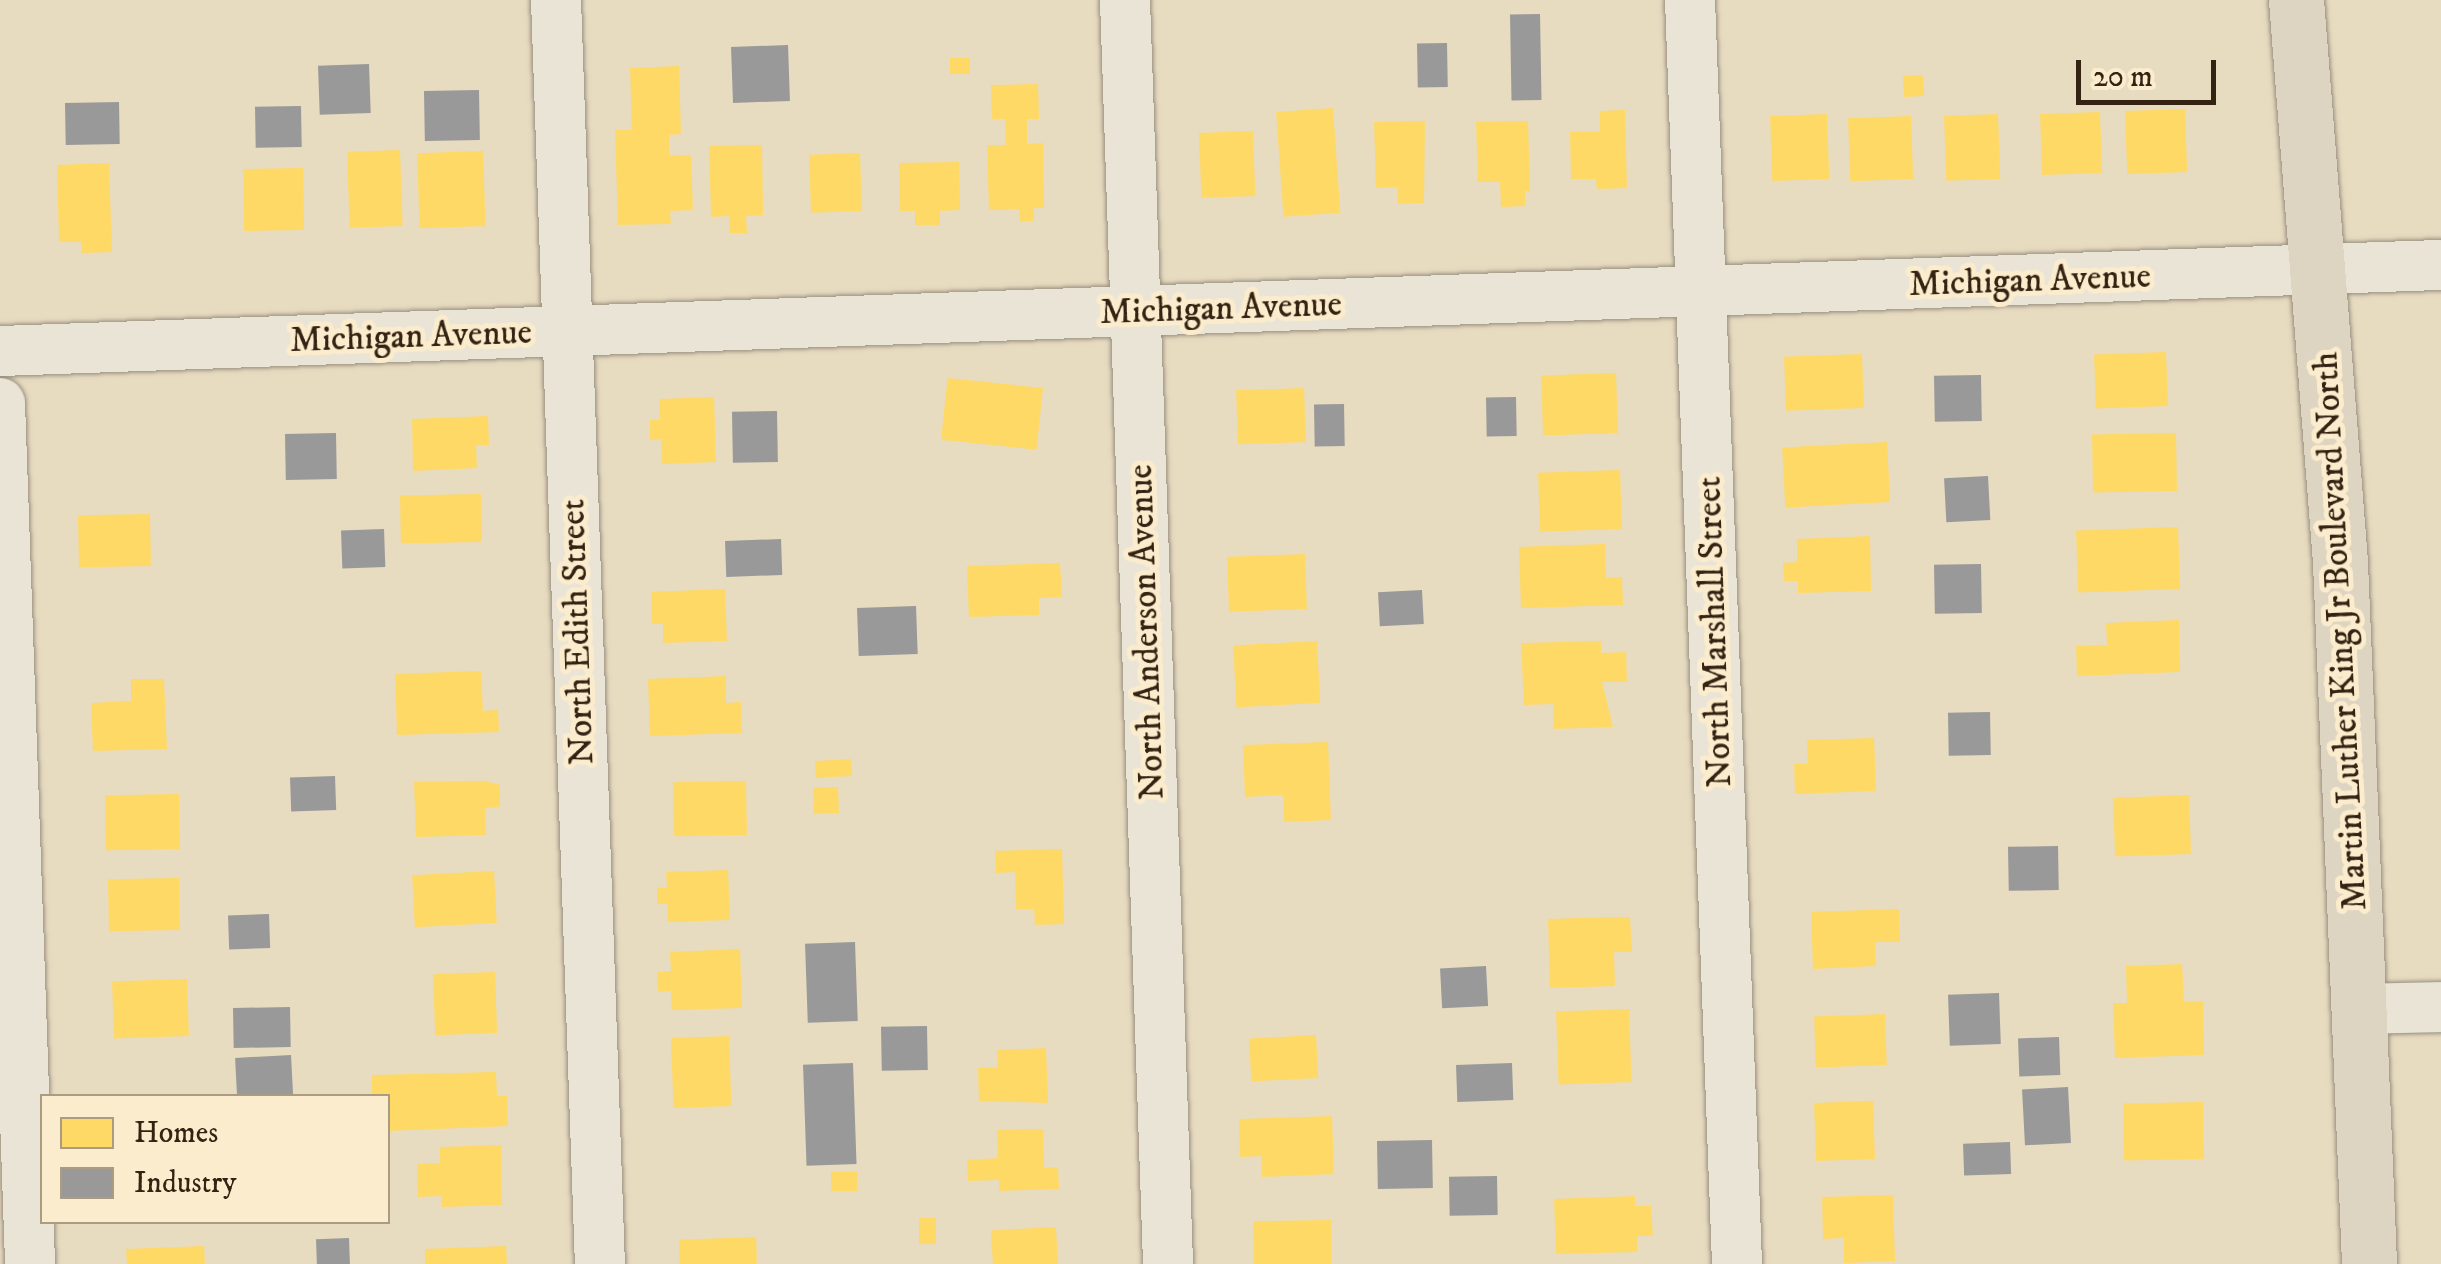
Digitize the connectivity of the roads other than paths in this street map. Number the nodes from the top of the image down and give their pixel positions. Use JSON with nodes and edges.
{"nodes":[{"id":1,"x":556,"y":0,"type":"edge"},
{"id":2,"x":1125,"y":0,"type":"edge"},
{"id":3,"x":1690,"y":0,"type":"edge"},
{"id":4,"x":2296,"y":0,"type":"edge"},
{"id":5,"x":2441,"y":265,"type":"edge"},
{"id":6,"x":2321,"y":270,"type":"junction"},
{"id":7,"x":1704,"y":292,"type":"junction"},
{"id":8,"x":1136,"y":312,"type":"junction"},
{"id":9,"x":568,"y":332,"type":"junction"},
{"id":10,"x":0,"y":351,"type":"edge"},
{"id":11,"x":0,"y":403,"type":"edge"},
{"id":12,"x":2441,"y":1007,"type":"edge"},
{"id":13,"x":2360,"y":1009,"type":"junction"},
{"id":14,"x":30,"y":1264,"type":"edge"},
{"id":15,"x":600,"y":1264,"type":"edge"},
{"id":16,"x":1168,"y":1264,"type":"edge"},
{"id":17,"x":1737,"y":1264,"type":"edge"},
{"id":18,"x":2368,"y":1264,"type":"edge"}],
"edges":[{"from":1,"to":9,"type":"street","name":"North Edith Street"},
{"from":2,"to":8,"type":"street","name":"North Anderson Avenue"},
{"from":3,"to":7,"type":"street","name":"North Marshall Street"},
{"from":4,"to":6,"type":"main road","name":"Martin Luther King Jr Boulevard North"},
{"from":5,"to":6,"type":"street","name":"Michigan Avenue"},
{"from":6,"to":7,"type":"street","name":"Michigan Avenue"},
{"from":6,"to":13,"type":"main road","name":"Martin Luther King Jr Boulevard North"},
{"from":7,"to":8,"type":"street","name":"Michigan Avenue"},
{"from":7,"to":17,"type":"street","name":"North Marshall Street"},
{"from":8,"to":9,"type":"street","name":"Michigan Avenue"},
{"from":8,"to":16,"type":"street","name":"North Anderson Avenue"},
{"from":9,"to":10,"type":"street","name":"Michigan Avenue"},
{"from":9,"to":15,"type":"street","name":"North Edith Street"},
{"from":11,"to":14,"type":"street"},
{"from":12,"to":13,"type":"street"},
{"from":13,"to":18,"type":"main road","name":"Martin Luther King Jr Boulevard North"}]}
